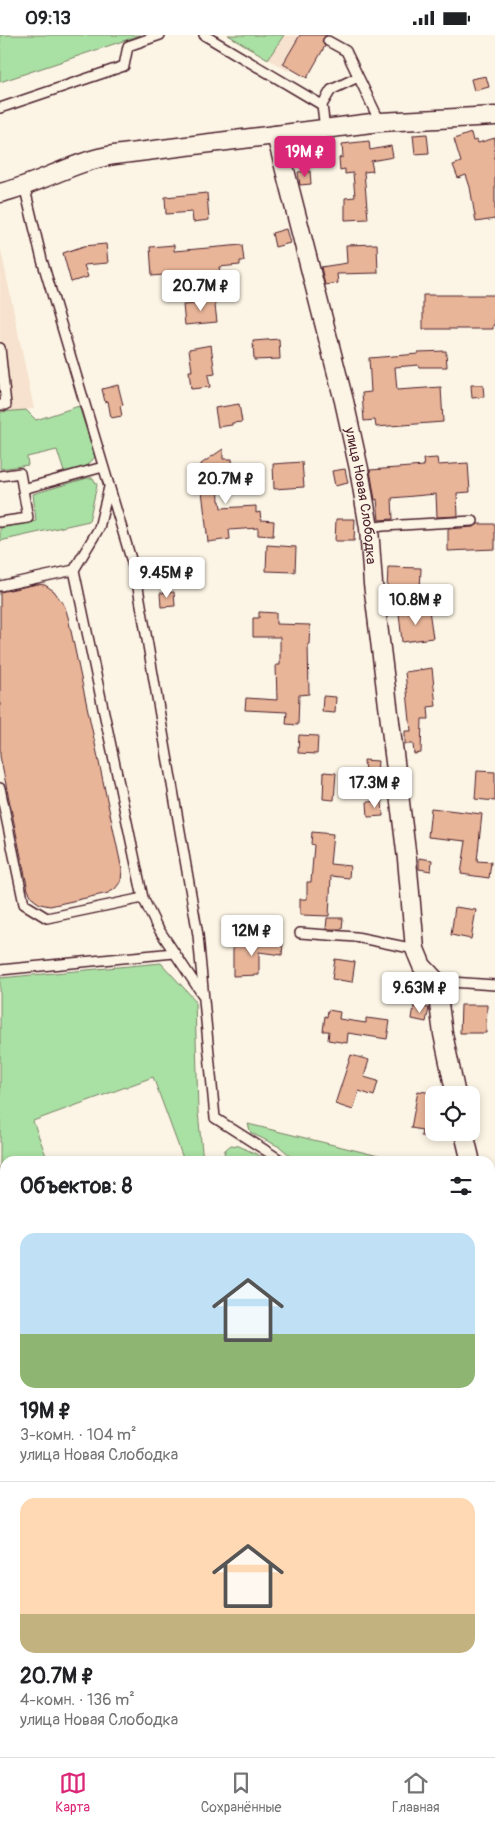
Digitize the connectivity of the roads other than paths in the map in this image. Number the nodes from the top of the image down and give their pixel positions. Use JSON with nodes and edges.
{"nodes":[{"id":1,"x":160,"y":35,"type":"edge"},
{"id":2,"x":204,"y":35,"type":"edge"},
{"id":3,"x":328,"y":41,"type":"dead end"},
{"id":4,"x":358,"y":77,"type":"junction"},
{"id":5,"x":322,"y":105,"type":"junction"},
{"id":6,"x":0,"y":108,"type":"edge"},
{"id":7,"x":495,"y":116,"type":"edge"},
{"id":8,"x":380,"y":122,"type":"junction"},
{"id":9,"x":324,"y":129,"type":"junction"},
{"id":10,"x":276,"y":135,"type":"junction"},
{"id":11,"x":24,"y":185,"type":"junction"},
{"id":12,"x":1,"y":189,"type":"edge"},
{"id":13,"x":0,"y":348,"type":"edge"},
{"id":14,"x":0,"y":405,"type":"edge"},
{"id":15,"x":103,"y":467,"type":"junction"},
{"id":16,"x":0,"y":476,"type":"edge"},
{"id":17,"x":109,"y":486,"type":"junction"},
{"id":18,"x":23,"y":489,"type":"junction"},
{"id":19,"x":473,"y":521,"type":"dead end"},
{"id":20,"x":0,"y":522,"type":"edge"},
{"id":21,"x":369,"y":528,"type":"junction"},
{"id":22,"x":74,"y":570,"type":"junction"},
{"id":23,"x":0,"y":586,"type":"edge"},
{"id":24,"x":0,"y":788,"type":"edge"},
{"id":25,"x":144,"y":898,"type":"junction"},
{"id":26,"x":300,"y":933,"type":"dead end"},
{"id":27,"x":415,"y":949,"type":"junction"},
{"id":28,"x":174,"y":953,"type":"junction"},
{"id":29,"x":0,"y":970,"type":"edge"},
{"id":30,"x":436,"y":981,"type":"junction"},
{"id":31,"x":495,"y":985,"type":"edge"},
{"id":32,"x":204,"y":996,"type":"junction"},
{"id":33,"x":454,"y":1086,"type":"edge"},
{"id":34,"x":466,"y":1141,"type":"edge"},
{"id":35,"x":274,"y":1156,"type":"edge"},
{"id":36,"x":470,"y":1156,"type":"edge"}],
"edges":[{"from":1,"to":6,"type":"lane"},
{"from":2,"to":5,"type":"lane"},
{"from":3,"to":4,"type":"lane"},
{"from":4,"to":5,"type":"lane"},
{"from":4,"to":8,"type":"lane"},
{"from":5,"to":9,"type":"lane"},
{"from":7,"to":8,"type":"street"},
{"from":8,"to":9,"type":"street"},
{"from":9,"to":10,"type":"street"},
{"from":10,"to":11,"type":"street"},
{"from":10,"to":21,"type":"street","name":"улица Новая Слободка"},
{"from":11,"to":12,"type":"street"},
{"from":11,"to":15,"type":"lane"},
{"from":13,"to":14,"type":"lane"},
{"from":15,"to":17,"type":"lane"},
{"from":15,"to":18,"type":"lane"},
{"from":16,"to":18,"type":"lane"},
{"from":17,"to":22,"type":"lane"},
{"from":17,"to":32,"type":"lane"},
{"from":18,"to":20,"type":"lane"},
{"from":19,"to":21,"type":"lane"},
{"from":21,"to":27,"type":"street","name":"улица Новая Слободка"},
{"from":22,"to":23,"type":"lane"},
{"from":22,"to":25,"type":"lane"},
{"from":24,"to":25,"type":"lane"},
{"from":25,"to":28,"type":"lane"},
{"from":26,"to":27,"type":"lane"},
{"from":27,"to":30,"type":"street","name":"улица Новая Слободка"},
{"from":28,"to":29,"type":"lane"},
{"from":28,"to":32,"type":"lane"},
{"from":30,"to":31,"type":"lane"},
{"from":30,"to":33,"type":"street"},
{"from":32,"to":35,"type":"lane"},
{"from":34,"to":36,"type":"street"}]}
